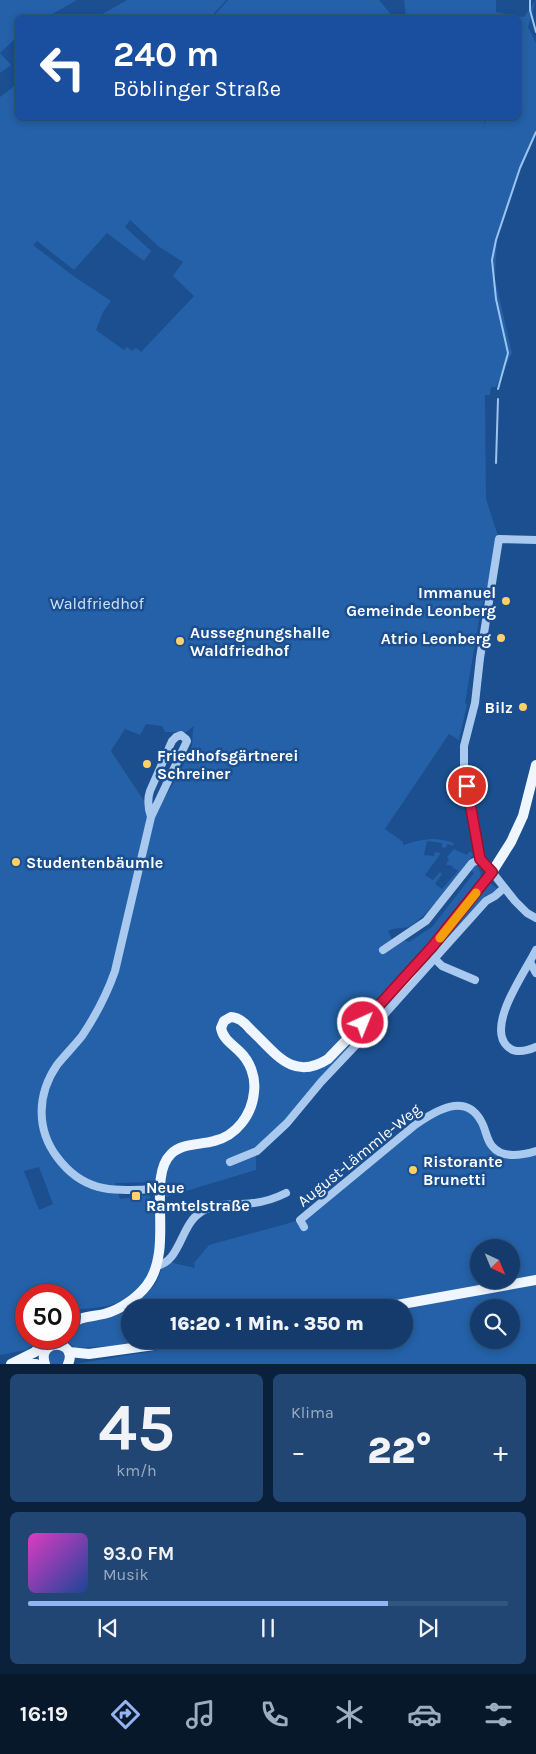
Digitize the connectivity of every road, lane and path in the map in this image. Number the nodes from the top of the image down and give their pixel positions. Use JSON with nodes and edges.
{"nodes":[{"id":1,"x":536,"y":540,"type":"edge"},
{"id":2,"x":536,"y":765,"type":"edge"},
{"id":3,"x":151,"y":817,"type":"junction"},
{"id":4,"x":480,"y":859,"type":"junction"},
{"id":5,"x":492,"y":872,"type":"junction"},
{"id":6,"x":504,"y":888,"type":"junction"},
{"id":7,"x":536,"y":918,"type":"edge"},
{"id":8,"x":383,"y":950,"type":"dead end"},
{"id":9,"x":536,"y":950,"type":"edge"},
{"id":10,"x":435,"y":959,"type":"junction"},
{"id":11,"x":530,"y":962,"type":"junction"},
{"id":12,"x":536,"y":973,"type":"edge"},
{"id":13,"x":475,"y":980,"type":"dead end"},
{"id":14,"x":536,"y":1047,"type":"edge"},
{"id":15,"x":536,"y":1151,"type":"edge"},
{"id":16,"x":230,"y":1162,"type":"dead end"},
{"id":17,"x":160,"y":1189,"type":"junction"},
{"id":18,"x":286,"y":1193,"type":"dead end"},
{"id":19,"x":304,"y":1227,"type":"dead end"},
{"id":20,"x":156,"y":1266,"type":"junction"},
{"id":21,"x":536,"y":1280,"type":"edge"},
{"id":22,"x":413,"y":1302,"type":"edge"},
{"id":23,"x":119,"y":1308,"type":"junction"},
{"id":24,"x":80,"y":1314,"type":"edge"},
{"id":25,"x":80,"y":1319,"type":"edge"},
{"id":26,"x":39,"y":1349,"type":"edge"},
{"id":27,"x":125,"y":1349,"type":"edge"},
{"id":28,"x":67,"y":1353,"type":"edge"},
{"id":29,"x":44,"y":1359,"type":"edge"},
{"id":30,"x":10,"y":1364,"type":"edge"},
{"id":31,"x":36,"y":1364,"type":"edge"}],
"edges":[{"from":1,"to":4,"type":"street"},
{"from":2,"to":5,"type":"main road"},
{"from":3,"to":3,"type":"street"},
{"from":3,"to":17,"type":"street"},
{"from":4,"to":5,"type":"street"},
{"from":4,"to":8,"type":"street"},
{"from":5,"to":6,"type":"street"},
{"from":5,"to":17,"type":"main road"},
{"from":6,"to":7,"type":"street"},
{"from":6,"to":10,"type":"street"},
{"from":9,"to":11,"type":"street"},
{"from":10,"to":13,"type":"street"},
{"from":10,"to":16,"type":"street"},
{"from":11,"to":12,"type":"street"},
{"from":11,"to":14,"type":"street"},
{"from":15,"to":19,"type":"street","name":"August-Lämmle-Weg"},
{"from":17,"to":20,"type":"main road"},
{"from":18,"to":20,"type":"street"},
{"from":20,"to":23,"type":"main road"},
{"from":21,"to":22,"type":"main road"},
{"from":23,"to":24,"type":"main road"},
{"from":23,"to":25,"type":"main road"},
{"from":26,"to":30,"type":"main road"},
{"from":27,"to":28,"type":"main road"},
{"from":29,"to":30,"type":"main road"},
{"from":30,"to":31,"type":"main road"}]}
